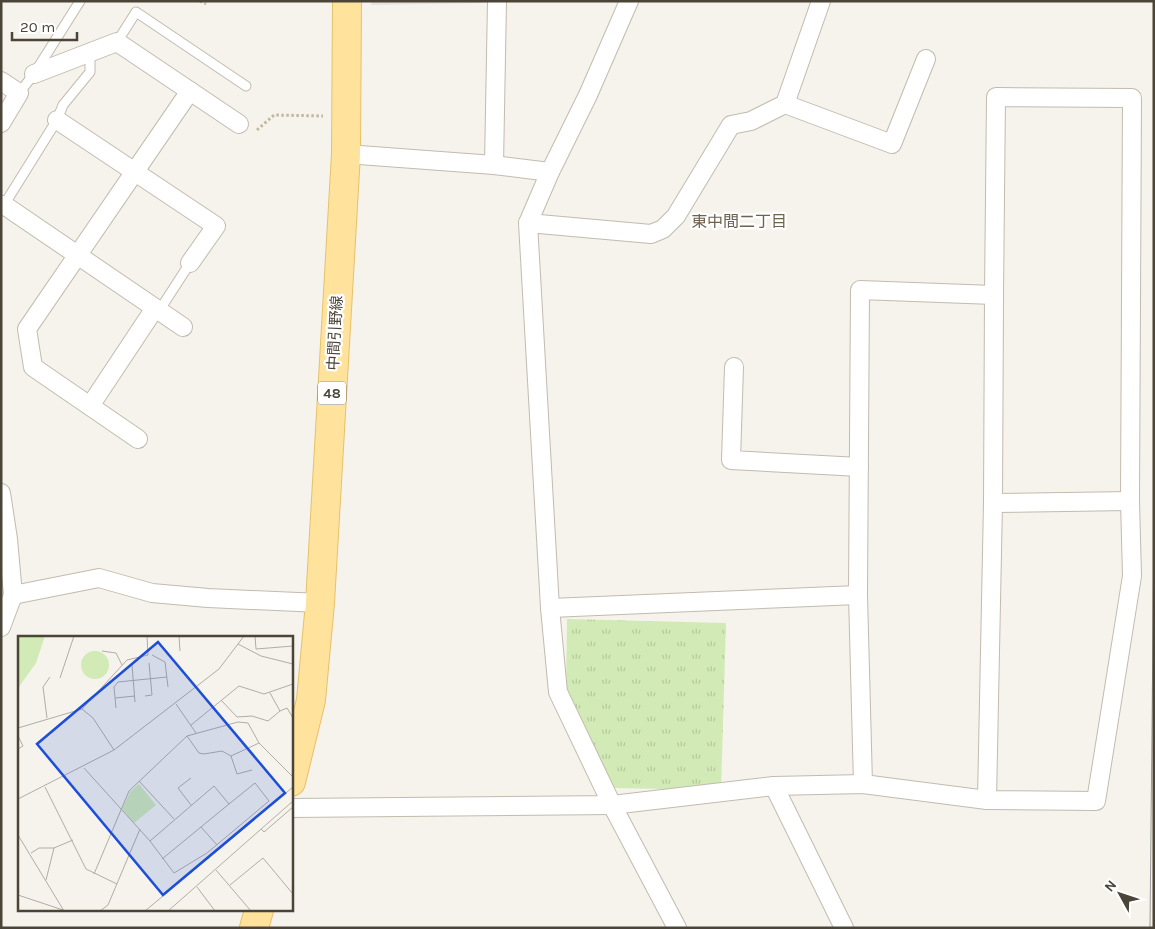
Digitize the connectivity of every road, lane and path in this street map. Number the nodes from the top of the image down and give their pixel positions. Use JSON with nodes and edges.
{"nodes":[{"id":1,"x":80,"y":1,"type":"edge"},
{"id":2,"x":200,"y":1,"type":"edge"},
{"id":3,"x":347,"y":1,"type":"edge"},
{"id":4,"x":497,"y":1,"type":"edge"},
{"id":5,"x":629,"y":1,"type":"edge"},
{"id":6,"x":821,"y":1,"type":"edge"},
{"id":7,"x":206,"y":4,"type":"dead end"},
{"id":8,"x":117,"y":42,"type":"junction"},
{"id":9,"x":90,"y":52,"type":"junction"},
{"id":10,"x":926,"y":59,"type":"dead end"},
{"id":11,"x":34,"y":74,"type":"junction"},
{"id":12,"x":1,"y":81,"type":"edge"},
{"id":13,"x":246,"y":86,"type":"dead end"},
{"id":14,"x":190,"y":91,"type":"junction"},
{"id":15,"x":19,"y":93,"type":"junction"},
{"id":16,"x":785,"y":104,"type":"junction"},
{"id":17,"x":329,"y":116,"type":"dead end"},
{"id":18,"x":57,"y":120,"type":"junction"},
{"id":19,"x":1,"y":123,"type":"edge"},
{"id":20,"x":239,"y":124,"type":"joint"},
{"id":21,"x":346,"y":154,"type":"junction"},
{"id":22,"x":494,"y":165,"type":"junction"},
{"id":23,"x":134,"y":172,"type":"junction"},
{"id":24,"x":550,"y":172,"type":"junction"},
{"id":25,"x":4,"y":205,"type":"joint"},
{"id":26,"x":528,"y":223,"type":"junction"},
{"id":27,"x":77,"y":256,"type":"junction"},
{"id":28,"x":190,"y":263,"type":"joint"},
{"id":29,"x":994,"y":295,"type":"junction"},
{"id":30,"x":157,"y":310,"type":"junction"},
{"id":31,"x":183,"y":328,"type":"dead end"},
{"id":32,"x":734,"y":367,"type":"dead end"},
{"id":33,"x":90,"y":406,"type":"junction"},
{"id":34,"x":138,"y":438,"type":"dead end"},
{"id":35,"x":859,"y":466,"type":"junction"},
{"id":36,"x":1,"y":493,"type":"edge"},
{"id":37,"x":1130,"y":501,"type":"junction"},
{"id":38,"x":993,"y":503,"type":"junction"},
{"id":39,"x":13,"y":595,"type":"junction"},
{"id":40,"x":858,"y":595,"type":"junction"},
{"id":41,"x":320,"y":603,"type":"junction"},
{"id":42,"x":550,"y":608,"type":"junction"},
{"id":43,"x":1,"y":627,"type":"edge"},
{"id":44,"x":292,"y":778,"type":"edge"},
{"id":45,"x":863,"y":784,"type":"junction"},
{"id":46,"x":774,"y":786,"type":"junction"},
{"id":47,"x":987,"y":800,"type":"junction"},
{"id":48,"x":612,"y":805,"type":"junction"},
{"id":49,"x":292,"y":808,"type":"edge"},
{"id":50,"x":258,"y":912,"type":"edge"},
{"id":51,"x":254,"y":928,"type":"edge"},
{"id":52,"x":677,"y":928,"type":"edge"},
{"id":53,"x":844,"y":928,"type":"edge"}],
"edges":[{"from":1,"to":11,"type":"lane"},
{"from":2,"to":7,"type":"path"},
{"from":3,"to":21,"type":"main road","name":"中間引野線","number":"48"},
{"from":4,"to":22,"type":"street"},
{"from":5,"to":24,"type":"street"},
{"from":6,"to":16,"type":"street"},
{"from":8,"to":9,"type":"street"},
{"from":8,"to":13,"type":"lane"},
{"from":8,"to":14,"type":"street"},
{"from":9,"to":11,"type":"street"},
{"from":9,"to":18,"type":"lane"},
{"from":10,"to":16,"type":"street"},
{"from":11,"to":15,"type":"lane"},
{"from":12,"to":15,"type":"street"},
{"from":14,"to":20,"type":"street"},
{"from":14,"to":23,"type":"street"},
{"from":15,"to":19,"type":"street"},
{"from":16,"to":26,"type":"street"},
{"from":17,"to":20,"type":"path"},
{"from":18,"to":23,"type":"street"},
{"from":18,"to":25,"type":"lane"},
{"from":21,"to":22,"type":"street"},
{"from":21,"to":41,"type":"main road","name":"中間引野線","number":"48"},
{"from":22,"to":24,"type":"street"},
{"from":23,"to":27,"type":"street"},
{"from":23,"to":28,"type":"street"},
{"from":24,"to":26,"type":"street"},
{"from":25,"to":27,"type":"street"},
{"from":26,"to":42,"type":"street"},
{"from":27,"to":30,"type":"street"},
{"from":27,"to":33,"type":"street"},
{"from":28,"to":30,"type":"lane"},
{"from":29,"to":35,"type":"street"},
{"from":29,"to":37,"type":"street"},
{"from":29,"to":38,"type":"street"},
{"from":30,"to":31,"type":"street"},
{"from":30,"to":33,"type":"street"},
{"from":32,"to":35,"type":"street"},
{"from":33,"to":34,"type":"street"},
{"from":35,"to":40,"type":"street"},
{"from":36,"to":39,"type":"street"},
{"from":37,"to":38,"type":"street"},
{"from":37,"to":47,"type":"street"},
{"from":38,"to":47,"type":"street"},
{"from":39,"to":41,"type":"street"},
{"from":39,"to":43,"type":"street"},
{"from":40,"to":42,"type":"street"},
{"from":40,"to":45,"type":"street"},
{"from":41,"to":44,"type":"main road","name":"中間引野線","number":"48"},
{"from":42,"to":48,"type":"street"},
{"from":45,"to":46,"type":"street"},
{"from":45,"to":47,"type":"street"},
{"from":46,"to":48,"type":"street"},
{"from":46,"to":53,"type":"street"},
{"from":48,"to":49,"type":"street"},
{"from":48,"to":52,"type":"street"},
{"from":50,"to":51,"type":"main road"}]}
